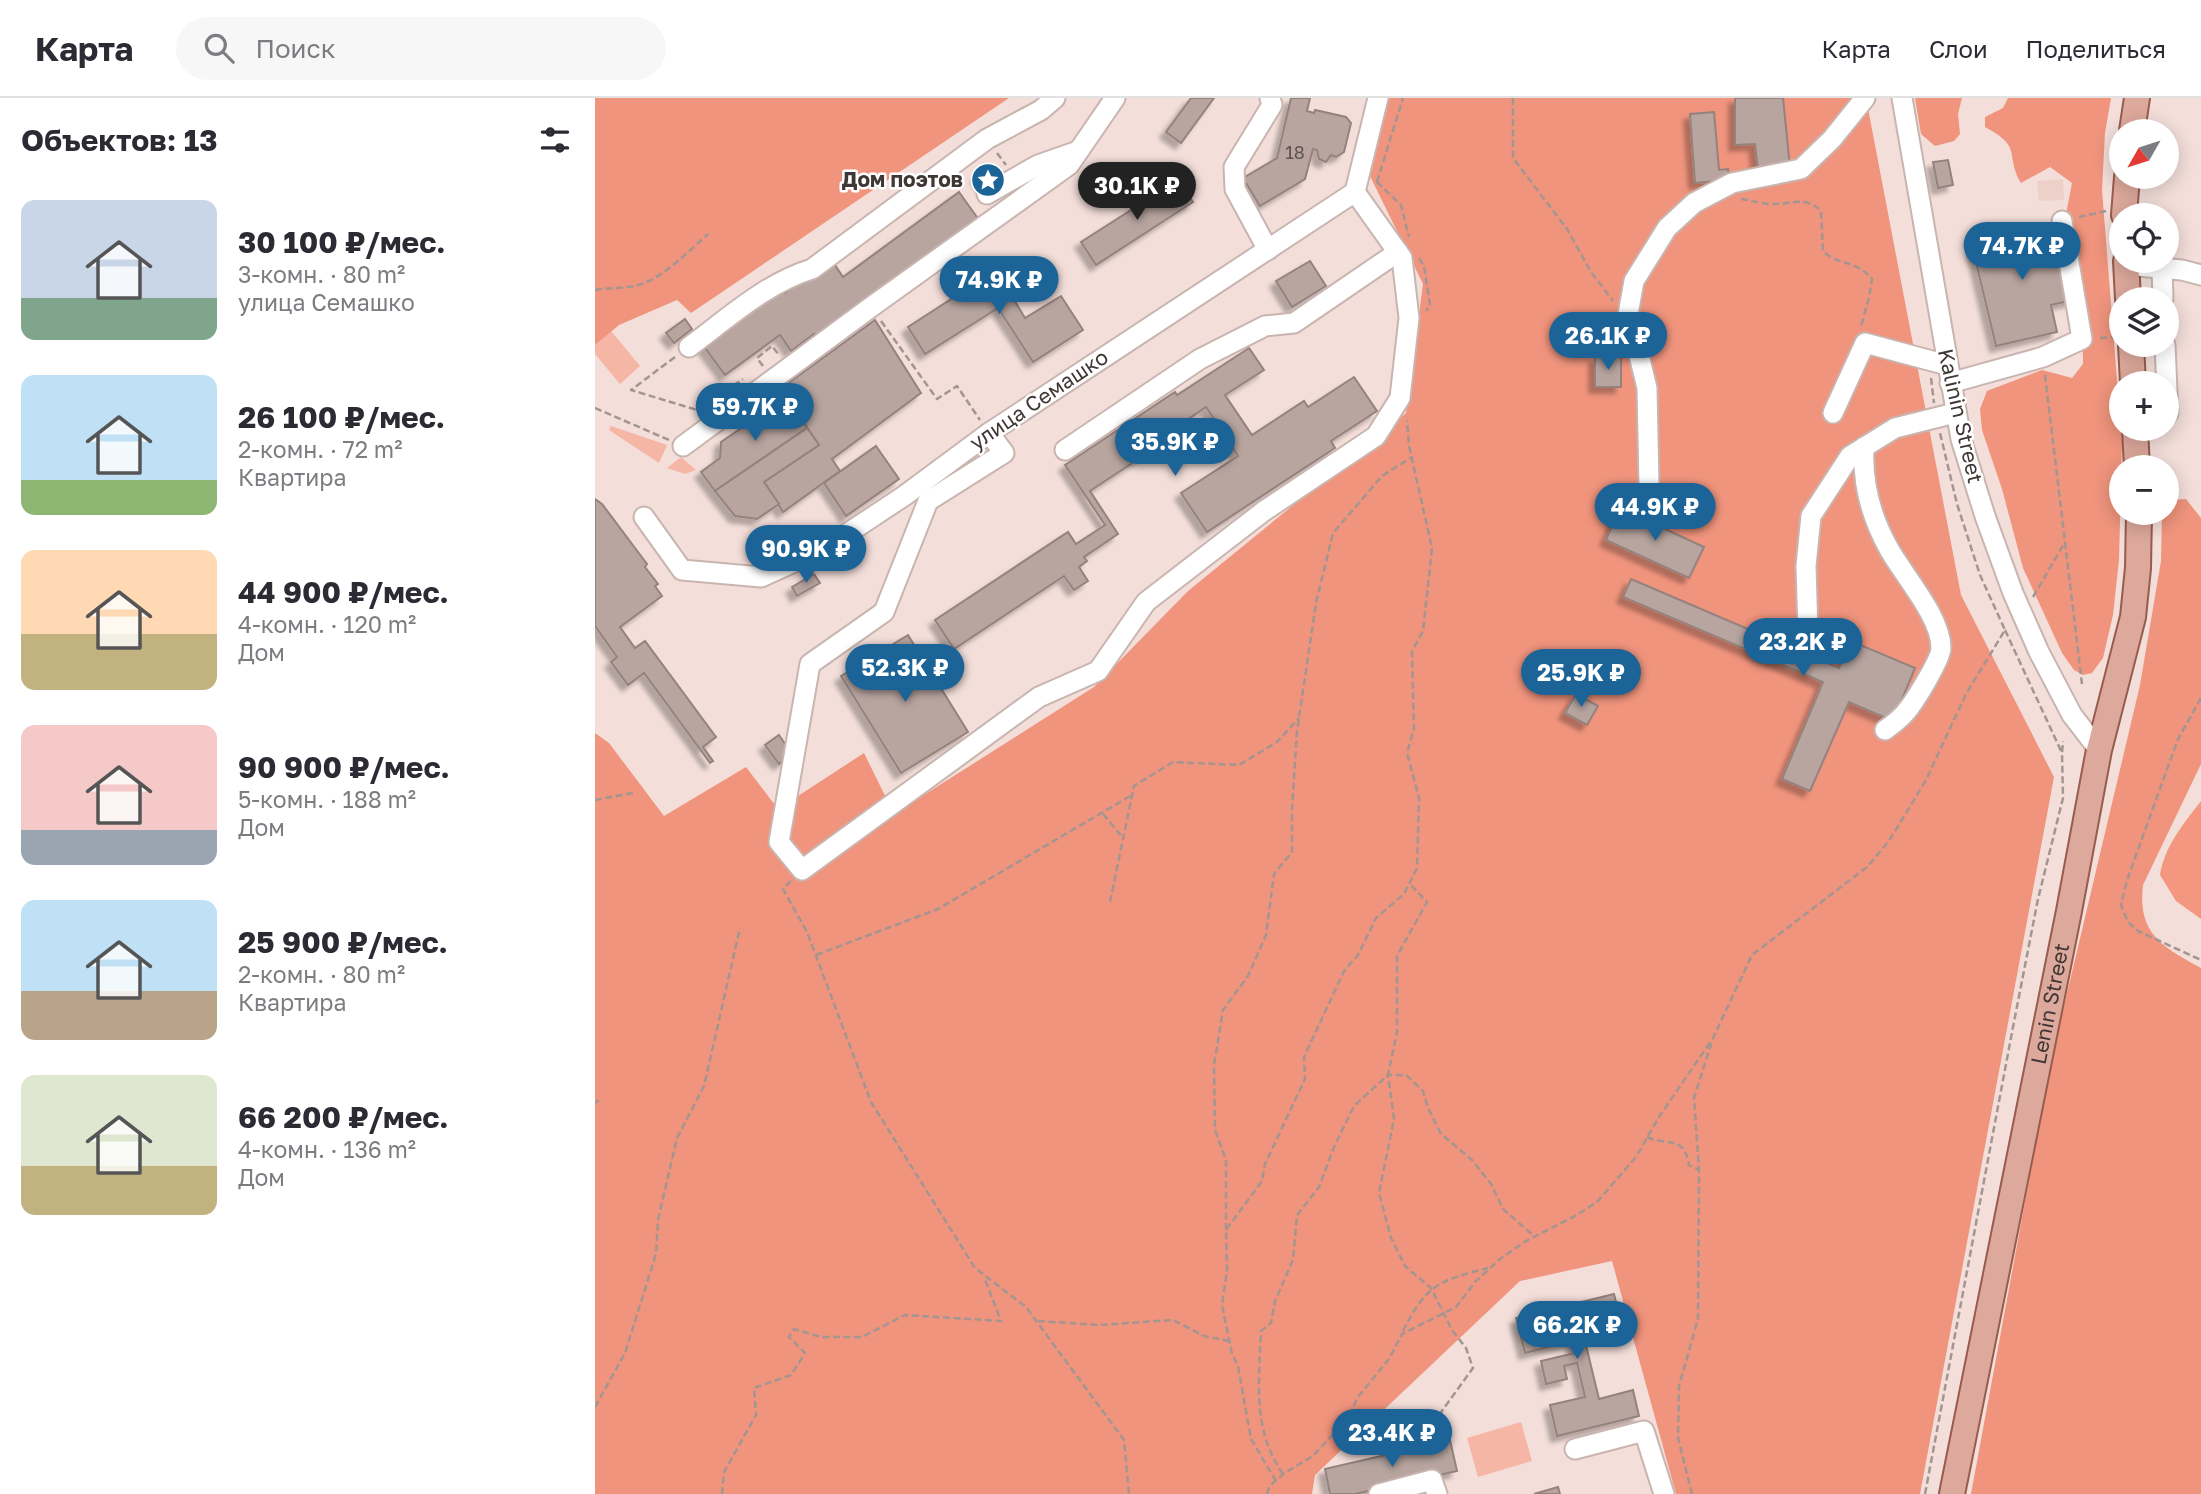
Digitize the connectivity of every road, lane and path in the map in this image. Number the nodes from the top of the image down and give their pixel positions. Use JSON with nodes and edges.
{"nodes":[{"id":1,"x":1055,"y":98,"type":"edge"},
{"id":2,"x":1115,"y":98,"type":"edge"},
{"id":3,"x":1271,"y":98,"type":"edge"},
{"id":4,"x":1378,"y":98,"type":"edge"},
{"id":5,"x":1403,"y":98,"type":"edge"},
{"id":6,"x":1513,"y":98,"type":"edge"},
{"id":7,"x":1865,"y":98,"type":"edge"},
{"id":8,"x":1902,"y":98,"type":"edge"},
{"id":9,"x":2137,"y":98,"type":"edge"},
{"id":10,"x":2134,"y":119,"type":"edge"},
{"id":11,"x":987,"y":139,"type":"junction"},
{"id":12,"x":1083,"y":145,"type":"junction"},
{"id":13,"x":1012,"y":173,"type":"dead end"},
{"id":14,"x":1377,"y":182,"type":"junction"},
{"id":15,"x":987,"y":194,"type":"dead end"},
{"id":16,"x":1709,"y":195,"type":"junction"},
{"id":17,"x":1360,"y":198,"type":"junction"},
{"id":18,"x":2109,"y":213,"type":"edge"},
{"id":19,"x":2062,"y":220,"type":"joint"},
{"id":20,"x":708,"y":234,"type":"dead end"},
{"id":21,"x":1268,"y":250,"type":"junction"},
{"id":22,"x":1409,"y":251,"type":"junction"},
{"id":23,"x":2179,"y":271,"type":"edge"},
{"id":24,"x":2201,"y":275,"type":"edge"},
{"id":25,"x":595,"y":290,"type":"edge"},
{"id":26,"x":871,"y":307,"type":"junction"},
{"id":27,"x":1424,"y":314,"type":"dead end"},
{"id":28,"x":1627,"y":320,"type":"junction"},
{"id":29,"x":2109,"y":337,"type":"edge"},
{"id":30,"x":2083,"y":339,"type":"junction"},
{"id":31,"x":1865,"y":343,"type":"junction"},
{"id":32,"x":688,"y":347,"type":"joint"},
{"id":33,"x":2042,"y":357,"type":"junction"},
{"id":34,"x":782,"y":358,"type":"dead end"},
{"id":35,"x":763,"y":366,"type":"dead end"},
{"id":36,"x":752,"y":373,"type":"dead end"},
{"id":37,"x":1948,"y":374,"type":"junction"},
{"id":38,"x":595,"y":408,"type":"edge"},
{"id":39,"x":1406,"y":412,"type":"dead end"},
{"id":40,"x":1833,"y":413,"type":"dead end"},
{"id":41,"x":1955,"y":413,"type":"junction"},
{"id":42,"x":989,"y":433,"type":"junction"},
{"id":43,"x":683,"y":446,"type":"joint"},
{"id":44,"x":1864,"y":447,"type":"junction"},
{"id":45,"x":1065,"y":450,"type":"dead end"},
{"id":46,"x":1412,"y":457,"type":"junction"},
{"id":47,"x":1649,"y":485,"type":"dead end"},
{"id":48,"x":644,"y":517,"type":"dead end"},
{"id":49,"x":2139,"y":525,"type":"edge"},
{"id":50,"x":2065,"y":542,"type":"junction"},
{"id":51,"x":2031,"y":602,"type":"dead end"},
{"id":52,"x":2005,"y":631,"type":"dead end"},
{"id":53,"x":1808,"y":633,"type":"dead end"},
{"id":54,"x":2082,"y":684,"type":"dead end"},
{"id":55,"x":2201,"y":698,"type":"edge"},
{"id":56,"x":1299,"y":718,"type":"junction"},
{"id":57,"x":1885,"y":730,"type":"dead end"},
{"id":58,"x":2063,"y":741,"type":"dead end"},
{"id":59,"x":2099,"y":750,"type":"junction"},
{"id":60,"x":2062,"y":754,"type":"junction"},
{"id":61,"x":633,"y":793,"type":"dead end"},
{"id":62,"x":1132,"y":795,"type":"junction"},
{"id":63,"x":595,"y":800,"type":"edge"},
{"id":64,"x":1102,"y":813,"type":"junction"},
{"id":65,"x":1123,"y":838,"type":"junction"},
{"id":66,"x":802,"y":870,"type":"junction"},
{"id":67,"x":1409,"y":883,"type":"junction"},
{"id":68,"x":1110,"y":902,"type":"dead end"},
{"id":69,"x":740,"y":928,"type":"dead end"},
{"id":70,"x":816,"y":955,"type":"junction"},
{"id":71,"x":2201,"y":960,"type":"edge"},
{"id":72,"x":1388,"y":1075,"type":"junction"},
{"id":73,"x":1647,"y":1137,"type":"junction"},
{"id":74,"x":1699,"y":1170,"type":"junction"},
{"id":75,"x":1226,"y":1230,"type":"junction"},
{"id":76,"x":1535,"y":1237,"type":"junction"},
{"id":77,"x":1491,"y":1267,"type":"junction"},
{"id":78,"x":983,"y":1274,"type":"junction"},
{"id":79,"x":1431,"y":1287,"type":"junction"},
{"id":80,"x":1444,"y":1313,"type":"junction"},
{"id":81,"x":1036,"y":1321,"type":"junction"},
{"id":82,"x":1402,"y":1334,"type":"junction"},
{"id":83,"x":1229,"y":1341,"type":"junction"},
{"id":84,"x":595,"y":1407,"type":"edge"},
{"id":85,"x":1439,"y":1415,"type":"dead end"},
{"id":86,"x":1575,"y":1449,"type":"dead end"},
{"id":87,"x":1283,"y":1474,"type":"junction"},
{"id":88,"x":1276,"y":1481,"type":"junction"},
{"id":89,"x":722,"y":1494,"type":"edge"},
{"id":90,"x":1129,"y":1494,"type":"edge"},
{"id":91,"x":1267,"y":1494,"type":"edge"},
{"id":92,"x":1379,"y":1494,"type":"edge"},
{"id":93,"x":1437,"y":1494,"type":"edge"},
{"id":94,"x":1664,"y":1494,"type":"edge"},
{"id":95,"x":1692,"y":1494,"type":"edge"},
{"id":96,"x":1925,"y":1494,"type":"edge"},
{"id":97,"x":1952,"y":1494,"type":"edge"}],
"edges":[{"from":1,"to":11,"type":"street"},
{"from":2,"to":12,"type":"street"},
{"from":3,"to":21,"type":"street"},
{"from":4,"to":17,"type":"street"},
{"from":5,"to":14,"type":"path"},
{"from":6,"to":28,"type":"path"},
{"from":7,"to":16,"type":"street"},
{"from":8,"to":37,"type":"street","name":"Kalinin Street"},
{"from":9,"to":10,"type":"main road"},
{"from":11,"to":13,"type":"path"},
{"from":11,"to":32,"type":"street"},
{"from":12,"to":15,"type":"street"},
{"from":12,"to":26,"type":"street"},
{"from":14,"to":17,"type":"path"},
{"from":14,"to":22,"type":"path"},
{"from":16,"to":28,"type":"street"},
{"from":16,"to":31,"type":"path"},
{"from":17,"to":21,"type":"street","name":"улица Семашко"},
{"from":17,"to":22,"type":"street"},
{"from":18,"to":19,"type":"path"},
{"from":19,"to":30,"type":"street"},
{"from":20,"to":25,"type":"path"},
{"from":21,"to":42,"type":"street","name":"улица Семашко"},
{"from":22,"to":27,"type":"path"},
{"from":22,"to":45,"type":"street"},
{"from":22,"to":66,"type":"street"},
{"from":23,"to":24,"type":"street"},
{"from":26,"to":42,"type":"path"},
{"from":26,"to":43,"type":"street"},
{"from":28,"to":47,"type":"street"},
{"from":29,"to":30,"type":"path"},
{"from":30,"to":33,"type":"street"},
{"from":31,"to":37,"type":"street"},
{"from":31,"to":40,"type":"street"},
{"from":32,"to":36,"type":"path"},
{"from":33,"to":37,"type":"street"},
{"from":33,"to":50,"type":"path"},
{"from":34,"to":35,"type":"path"},
{"from":37,"to":41,"type":"street","name":"Kalinin Street"},
{"from":38,"to":43,"type":"path"},
{"from":39,"to":46,"type":"path"},
{"from":41,"to":44,"type":"street"},
{"from":41,"to":59,"type":"street","name":"Kalinin Street"},
{"from":42,"to":48,"type":"street","name":"улица Семашко"},
{"from":42,"to":66,"type":"street"},
{"from":44,"to":53,"type":"street"},
{"from":44,"to":57,"type":"street"},
{"from":46,"to":56,"type":"path"},
{"from":46,"to":67,"type":"path"},
{"from":49,"to":59,"type":"main road","name":"Lenin Street"},
{"from":50,"to":51,"type":"path"},
{"from":50,"to":54,"type":"path"},
{"from":52,"to":60,"type":"path"},
{"from":55,"to":71,"type":"path"},
{"from":56,"to":62,"type":"path"},
{"from":56,"to":75,"type":"path"},
{"from":58,"to":60,"type":"path"},
{"from":59,"to":97,"type":"main road","name":"Lenin Street"},
{"from":60,"to":96,"type":"path"},
{"from":61,"to":63,"type":"path"},
{"from":62,"to":64,"type":"path"},
{"from":62,"to":65,"type":"path"},
{"from":64,"to":65,"type":"path"},
{"from":64,"to":70,"type":"path"},
{"from":65,"to":68,"type":"path"},
{"from":66,"to":70,"type":"path"},
{"from":67,"to":72,"type":"path"},
{"from":67,"to":75,"type":"path"},
{"from":69,"to":84,"type":"path"},
{"from":70,"to":78,"type":"path"},
{"from":72,"to":76,"type":"path"},
{"from":72,"to":79,"type":"path"},
{"from":72,"to":87,"type":"path"},
{"from":73,"to":74,"type":"path"},
{"from":73,"to":74,"type":"path"},
{"from":73,"to":76,"type":"path"},
{"from":74,"to":95,"type":"path"},
{"from":75,"to":83,"type":"path"},
{"from":76,"to":77,"type":"path"},
{"from":77,"to":79,"type":"path"},
{"from":77,"to":80,"type":"path"},
{"from":78,"to":81,"type":"path"},
{"from":78,"to":89,"type":"path"},
{"from":79,"to":80,"type":"path"},
{"from":79,"to":82,"type":"path"},
{"from":80,"to":82,"type":"path"},
{"from":80,"to":85,"type":"path"},
{"from":81,"to":83,"type":"path"},
{"from":81,"to":90,"type":"path"},
{"from":82,"to":87,"type":"path"},
{"from":83,"to":88,"type":"path"},
{"from":86,"to":94,"type":"street"},
{"from":87,"to":88,"type":"path"},
{"from":88,"to":91,"type":"path"},
{"from":92,"to":93,"type":"street"}]}
